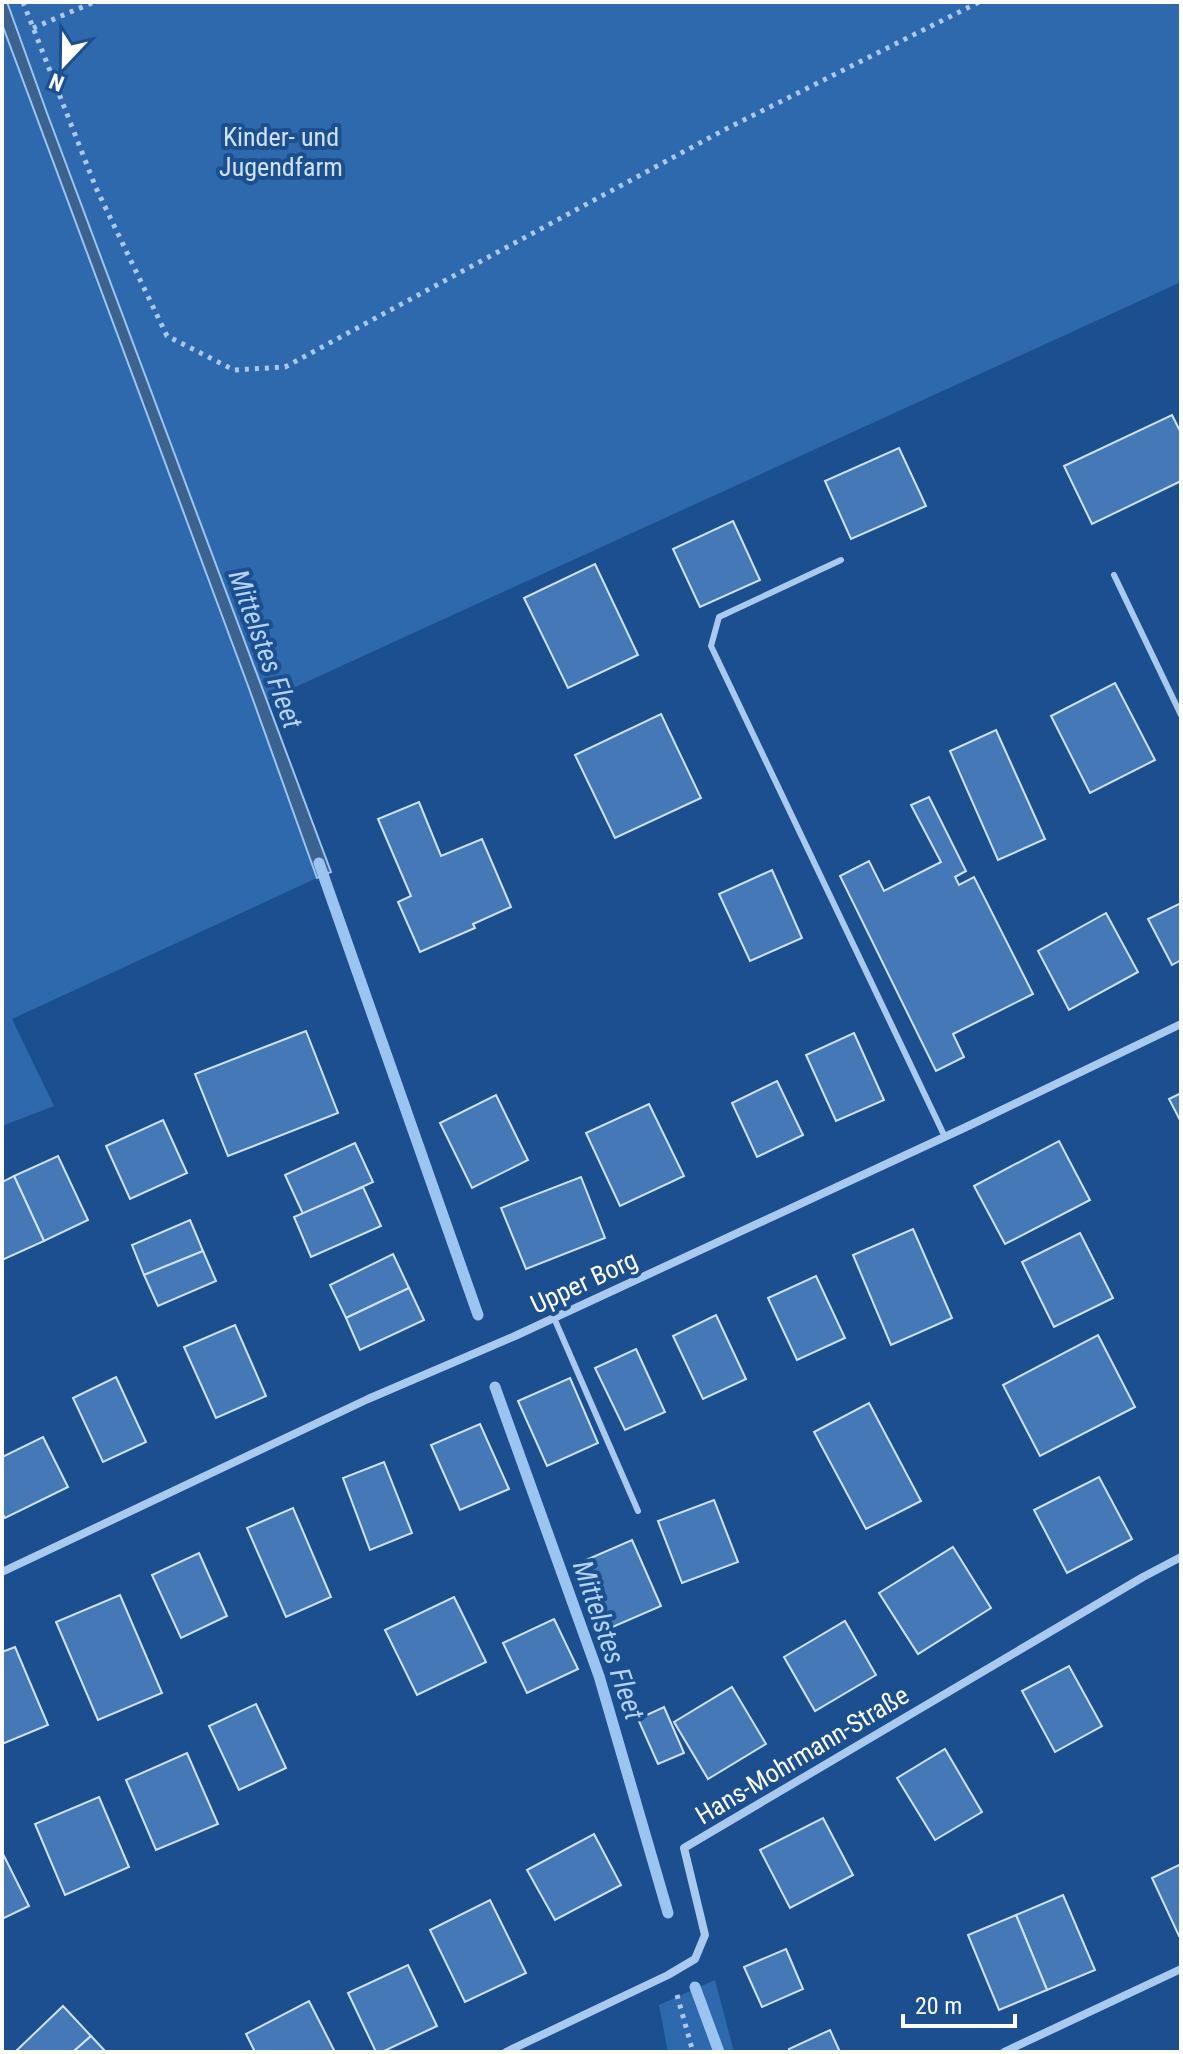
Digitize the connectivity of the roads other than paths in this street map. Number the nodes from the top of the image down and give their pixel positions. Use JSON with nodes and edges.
{"nodes":[{"id":1,"x":841,"y":560,"type":"dead end"},
{"id":2,"x":1114,"y":575,"type":"dead end"},
{"id":3,"x":1181,"y":715,"type":"edge"},
{"id":4,"x":1181,"y":1024,"type":"edge"},
{"id":5,"x":945,"y":1137,"type":"junction"},
{"id":6,"x":554,"y":1318,"type":"junction"},
{"id":7,"x":638,"y":1511,"type":"dead end"},
{"id":8,"x":1181,"y":1557,"type":"edge"},
{"id":9,"x":2,"y":1572,"type":"edge"},
{"id":10,"x":1181,"y":1969,"type":"edge"},
{"id":11,"x":506,"y":2052,"type":"edge"},
{"id":12,"x":1004,"y":2052,"type":"edge"}],
"edges":[{"from":1,"to":5,"type":"lane"},
{"from":2,"to":3,"type":"lane"},
{"from":4,"to":5,"type":"street","name":"Upper Borg"},
{"from":5,"to":6,"type":"street","name":"Upper Borg"},
{"from":6,"to":7,"type":"lane"},
{"from":6,"to":9,"type":"street","name":"Upper Borg"},
{"from":8,"to":11,"type":"street","name":"Hans-Mohrmann-Straße"},
{"from":10,"to":12,"type":"street"}]}
